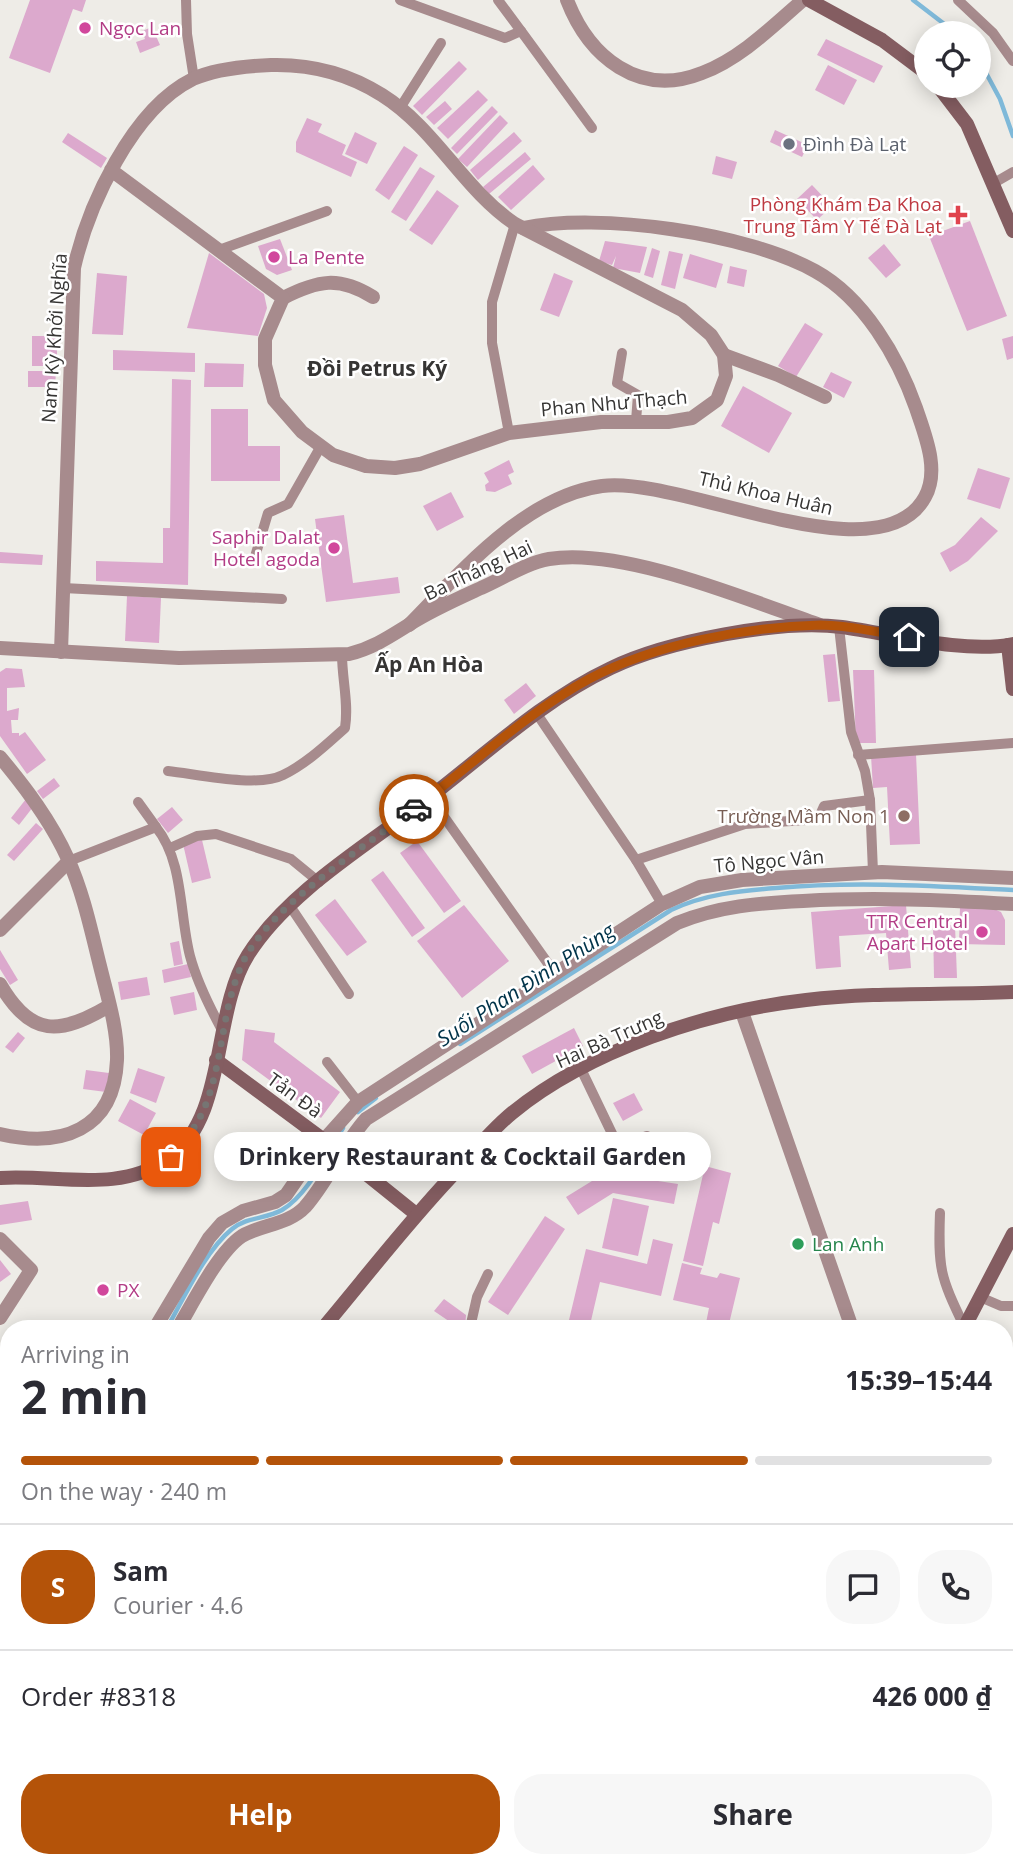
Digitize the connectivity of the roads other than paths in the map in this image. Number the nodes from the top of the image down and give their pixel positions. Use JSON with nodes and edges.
{"nodes":[{"id":1,"x":186,"y":0,"type":"edge"},
{"id":2,"x":400,"y":0,"type":"edge"},
{"id":3,"x":498,"y":0,"type":"edge"},
{"id":4,"x":567,"y":0,"type":"edge"},
{"id":5,"x":803,"y":0,"type":"edge"},
{"id":6,"x":809,"y":0,"type":"edge"},
{"id":7,"x":958,"y":0,"type":"edge"},
{"id":8,"x":521,"y":31,"type":"junction"},
{"id":9,"x":441,"y":43,"type":"dead end"},
{"id":10,"x":1013,"y":61,"type":"edge"},
{"id":11,"x":914,"y":65,"type":"edge"},
{"id":12,"x":194,"y":79,"type":"junction"},
{"id":13,"x":947,"y":98,"type":"edge"},
{"id":14,"x":401,"y":108,"type":"junction"},
{"id":15,"x":592,"y":128,"type":"dead end"},
{"id":16,"x":111,"y":170,"type":"junction"},
{"id":17,"x":1013,"y":172,"type":"edge"},
{"id":18,"x":994,"y":183,"type":"junction"},
{"id":19,"x":327,"y":211,"type":"dead end"},
{"id":20,"x":519,"y":226,"type":"junction"},
{"id":21,"x":1013,"y":231,"type":"edge"},
{"id":22,"x":219,"y":250,"type":"junction"},
{"id":23,"x":284,"y":298,"type":"junction"},
{"id":24,"x":373,"y":298,"type":"dead end"},
{"id":25,"x":622,"y":353,"type":"dead end"},
{"id":26,"x":724,"y":355,"type":"junction"},
{"id":27,"x":825,"y":397,"type":"dead end"},
{"id":28,"x":636,"y":421,"type":"junction"},
{"id":29,"x":509,"y":433,"type":"junction"},
{"id":30,"x":321,"y":446,"type":"junction"},
{"id":31,"x":254,"y":560,"type":"dead end"},
{"id":32,"x":63,"y":588,"type":"junction"},
{"id":33,"x":282,"y":599,"type":"dead end"},
{"id":34,"x":409,"y":625,"type":"junction"},
{"id":35,"x":822,"y":625,"type":"junction"},
{"id":36,"x":839,"y":627,"type":"junction"},
{"id":37,"x":1010,"y":644,"type":"edge"},
{"id":38,"x":0,"y":648,"type":"edge"},
{"id":39,"x":61,"y":652,"type":"junction"},
{"id":40,"x":342,"y":654,"type":"junction"},
{"id":41,"x":1013,"y":689,"type":"edge"},
{"id":42,"x":537,"y":714,"type":"junction"},
{"id":43,"x":1013,"y":743,"type":"edge"},
{"id":44,"x":858,"y":755,"type":"junction"},
{"id":45,"x":2,"y":765,"type":"edge"},
{"id":46,"x":168,"y":771,"type":"dead end"},
{"id":47,"x":430,"y":797,"type":"junction"},
{"id":48,"x":870,"y":800,"type":"junction"},
{"id":49,"x":138,"y":802,"type":"dead end"},
{"id":50,"x":156,"y":827,"type":"junction"},
{"id":51,"x":171,"y":853,"type":"junction"},
{"id":52,"x":636,"y":860,"type":"junction"},
{"id":53,"x":69,"y":861,"type":"junction"},
{"id":54,"x":873,"y":872,"type":"junction"},
{"id":55,"x":1013,"y":878,"type":"edge"},
{"id":56,"x":319,"y":882,"type":"junction"},
{"id":57,"x":662,"y":904,"type":"junction"},
{"id":58,"x":1013,"y":904,"type":"edge"},
{"id":59,"x":290,"y":906,"type":"junction"},
{"id":60,"x":0,"y":930,"type":"edge"},
{"id":61,"x":554,"y":972,"type":"junction"},
{"id":62,"x":0,"y":984,"type":"edge"},
{"id":63,"x":1013,"y":992,"type":"edge"},
{"id":64,"x":349,"y":994,"type":"dead end"},
{"id":65,"x":110,"y":1006,"type":"junction"},
{"id":66,"x":741,"y":1012,"type":"junction"},
{"id":67,"x":222,"y":1030,"type":"junction"},
{"id":68,"x":216,"y":1060,"type":"junction"},
{"id":69,"x":327,"y":1062,"type":"dead end"},
{"id":70,"x":582,"y":1069,"type":"junction"},
{"id":71,"x":358,"y":1102,"type":"junction"},
{"id":72,"x":0,"y":1134,"type":"edge"},
{"id":73,"x":648,"y":1136,"type":"dead end"},
{"id":74,"x":324,"y":1140,"type":"junction"},
{"id":75,"x":340,"y":1152,"type":"junction"},
{"id":76,"x":0,"y":1178,"type":"edge"},
{"id":77,"x":940,"y":1213,"type":"dead end"},
{"id":78,"x":416,"y":1214,"type":"junction"},
{"id":79,"x":1013,"y":1234,"type":"edge"},
{"id":80,"x":0,"y":1239,"type":"edge"},
{"id":81,"x":488,"y":1274,"type":"dead end"},
{"id":82,"x":980,"y":1297,"type":"junction"},
{"id":83,"x":1013,"y":1306,"type":"edge"},
{"id":84,"x":0,"y":1318,"type":"edge"},
{"id":85,"x":160,"y":1320,"type":"edge"},
{"id":86,"x":183,"y":1320,"type":"edge"},
{"id":87,"x":330,"y":1320,"type":"edge"},
{"id":88,"x":472,"y":1320,"type":"edge"},
{"id":89,"x":849,"y":1320,"type":"edge"},
{"id":90,"x":961,"y":1320,"type":"edge"},
{"id":91,"x":968,"y":1320,"type":"edge"}],
"edges":[{"from":1,"to":12,"type":"lane"},
{"from":2,"to":8,"type":"lane"},
{"from":3,"to":8,"type":"lane"},
{"from":4,"to":5,"type":"street"},
{"from":6,"to":11,"type":"main road"},
{"from":7,"to":10,"type":"lane"},
{"from":8,"to":15,"type":"lane"},
{"from":9,"to":14,"type":"lane"},
{"from":12,"to":14,"type":"street","name":"Nam Kỳ Khởi Nghĩa"},
{"from":12,"to":16,"type":"street","name":"Nam Kỳ Khởi Nghĩa"},
{"from":13,"to":18,"type":"main road"},
{"from":14,"to":20,"type":"street","name":"Nam Kỳ Khởi Nghĩa"},
{"from":16,"to":22,"type":"street"},
{"from":16,"to":32,"type":"street","name":"Nam Kỳ Khởi Nghĩa"},
{"from":17,"to":18,"type":"lane"},
{"from":18,"to":21,"type":"main road"},
{"from":19,"to":22,"type":"lane"},
{"from":20,"to":26,"type":"street"},
{"from":20,"to":29,"type":"lane"},
{"from":20,"to":34,"type":"street","name":"Thủ Khoa Huân"},
{"from":22,"to":23,"type":"street"},
{"from":23,"to":24,"type":"street"},
{"from":23,"to":30,"type":"street","name":"Phan Như Thạch"},
{"from":25,"to":28,"type":"lane"},
{"from":26,"to":27,"type":"street"},
{"from":26,"to":28,"type":"street","name":"Phan Như Thạch"},
{"from":28,"to":29,"type":"street","name":"Phan Như Thạch"},
{"from":29,"to":30,"type":"street","name":"Phan Như Thạch"},
{"from":30,"to":31,"type":"lane"},
{"from":32,"to":33,"type":"lane"},
{"from":32,"to":39,"type":"street","name":"Nam Kỳ Khởi Nghĩa"},
{"from":34,"to":35,"type":"street","name":"Ba Tháng Hai"},
{"from":34,"to":40,"type":"street","name":"Ba Tháng Hai"},
{"from":35,"to":36,"type":"main road","name":"Ba Tháng Hai"},
{"from":35,"to":42,"type":"main road"},
{"from":36,"to":37,"type":"main road","name":"Ba Tháng Hai"},
{"from":36,"to":44,"type":"lane"},
{"from":37,"to":41,"type":"main road"},
{"from":38,"to":39,"type":"street","name":"Ba Tháng Hai"},
{"from":39,"to":40,"type":"street","name":"Ba Tháng Hai"},
{"from":40,"to":46,"type":"lane"},
{"from":42,"to":47,"type":"main road"},
{"from":42,"to":52,"type":"lane"},
{"from":43,"to":44,"type":"lane"},
{"from":44,"to":48,"type":"lane"},
{"from":45,"to":53,"type":"street"},
{"from":47,"to":56,"type":"main road"},
{"from":47,"to":61,"type":"lane"},
{"from":48,"to":52,"type":"lane"},
{"from":48,"to":54,"type":"lane"},
{"from":49,"to":50,"type":"lane"},
{"from":50,"to":51,"type":"lane"},
{"from":50,"to":53,"type":"lane"},
{"from":51,"to":56,"type":"lane"},
{"from":51,"to":67,"type":"lane"},
{"from":52,"to":57,"type":"lane"},
{"from":53,"to":60,"type":"street"},
{"from":53,"to":65,"type":"street"},
{"from":54,"to":55,"type":"street","name":"Tô Ngọc Vân"},
{"from":54,"to":57,"type":"street","name":"Tô Ngọc Vân"},
{"from":56,"to":59,"type":"main road"},
{"from":57,"to":61,"type":"street","name":"Tô Ngọc Vân"},
{"from":58,"to":75,"type":"street","name":"Tô Ngọc Vân"},
{"from":59,"to":64,"type":"lane"},
{"from":59,"to":67,"type":"main road"},
{"from":61,"to":71,"type":"street","name":"Tô Ngọc Vân"},
{"from":62,"to":65,"type":"street"},
{"from":63,"to":66,"type":"main road","name":"Hai Bà Trưng"},
{"from":65,"to":72,"type":"street"},
{"from":66,"to":70,"type":"main road","name":"Hai Bà Trưng"},
{"from":66,"to":89,"type":"street"},
{"from":67,"to":68,"type":"main road"},
{"from":68,"to":74,"type":"main road","name":"Tản Đà"},
{"from":68,"to":76,"type":"main road"},
{"from":69,"to":71,"type":"lane"},
{"from":70,"to":73,"type":"lane"},
{"from":70,"to":78,"type":"main road","name":"Hai Bà Trưng"},
{"from":71,"to":74,"type":"street","name":"Tô Ngọc Vân"},
{"from":74,"to":75,"type":"main road","name":"Tản Đà"},
{"from":74,"to":85,"type":"street","name":"Tô Ngọc Vân"},
{"from":75,"to":78,"type":"main road","name":"Tản Đà"},
{"from":75,"to":86,"type":"street","name":"Tô Ngọc Vân"},
{"from":77,"to":90,"type":"lane"},
{"from":78,"to":87,"type":"main road","name":"Hai Bà Trưng"},
{"from":79,"to":82,"type":"main road"},
{"from":80,"to":84,"type":"street"},
{"from":81,"to":88,"type":"lane"},
{"from":82,"to":83,"type":"lane"},
{"from":82,"to":91,"type":"main road"}]}
